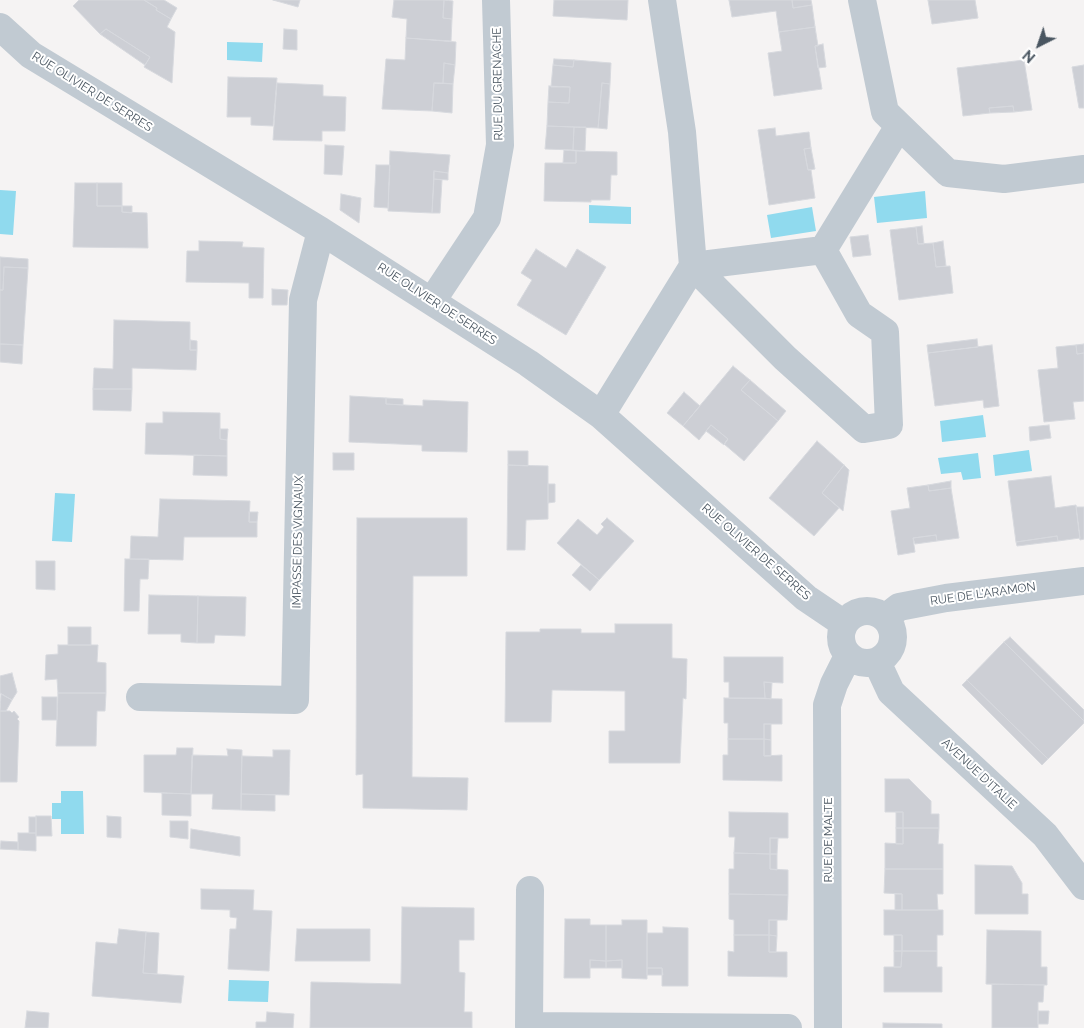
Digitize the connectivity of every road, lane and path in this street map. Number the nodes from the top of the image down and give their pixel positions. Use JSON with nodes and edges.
{"nodes":[{"id":1,"x":496,"y":0,"type":"edge"},
{"id":2,"x":662,"y":0,"type":"edge"},
{"id":3,"x":862,"y":0,"type":"edge"},
{"id":4,"x":0,"y":27,"type":"edge"},
{"id":5,"x":899,"y":126,"type":"junction"},
{"id":6,"x":1084,"y":169,"type":"edge"},
{"id":7,"x":321,"y":231,"type":"junction"},
{"id":8,"x":823,"y":250,"type":"junction"},
{"id":9,"x":693,"y":266,"type":"junction"},
{"id":10,"x":432,"y":301,"type":"junction"},
{"id":11,"x":601,"y":415,"type":"junction"},
{"id":12,"x":1084,"y":581,"type":"edge"},
{"id":13,"x":885,"y":618,"type":"junction"},
{"id":14,"x":844,"y":623,"type":"junction"},
{"id":15,"x":848,"y":656,"type":"junction"},
{"id":16,"x":876,"y":662,"type":"junction"},
{"id":17,"x":140,"y":697,"type":"dead end"},
{"id":18,"x":1084,"y":886,"type":"edge"},
{"id":19,"x":530,"y":899,"type":"dead end"},
{"id":20,"x":788,"y":1028,"type":"edge"},
{"id":21,"x":828,"y":1028,"type":"edge"}],
"edges":[{"from":1,"to":10,"type":"street","name":"RUE DU GRENACHE"},
{"from":2,"to":9,"type":"street"},
{"from":3,"to":5,"type":"street"},
{"from":4,"to":7,"type":"street","name":"RUE OLIVIER DE SERRES"},
{"from":5,"to":6,"type":"street"},
{"from":5,"to":8,"type":"street"},
{"from":7,"to":10,"type":"street","name":"RUE OLIVIER DE SERRES"},
{"from":7,"to":17,"type":"street","name":"IMPASSE DES VIGNAUX"},
{"from":8,"to":9,"type":"street"},
{"from":8,"to":9,"type":"street"},
{"from":9,"to":11,"type":"street"},
{"from":10,"to":11,"type":"street","name":"RUE OLIVIER DE SERRES"},
{"from":11,"to":14,"type":"street","name":"RUE OLIVIER DE SERRES"},
{"from":12,"to":13,"type":"street","name":"RUE DE L'ARAMON"},
{"from":13,"to":14,"type":"street"},
{"from":13,"to":16,"type":"street"},
{"from":14,"to":15,"type":"street"},
{"from":15,"to":16,"type":"street"},
{"from":15,"to":21,"type":"street","name":"RUE DE MALTE"},
{"from":16,"to":18,"type":"street","name":"AVENUE D'ITALIE"},
{"from":19,"to":20,"type":"street"}]}
